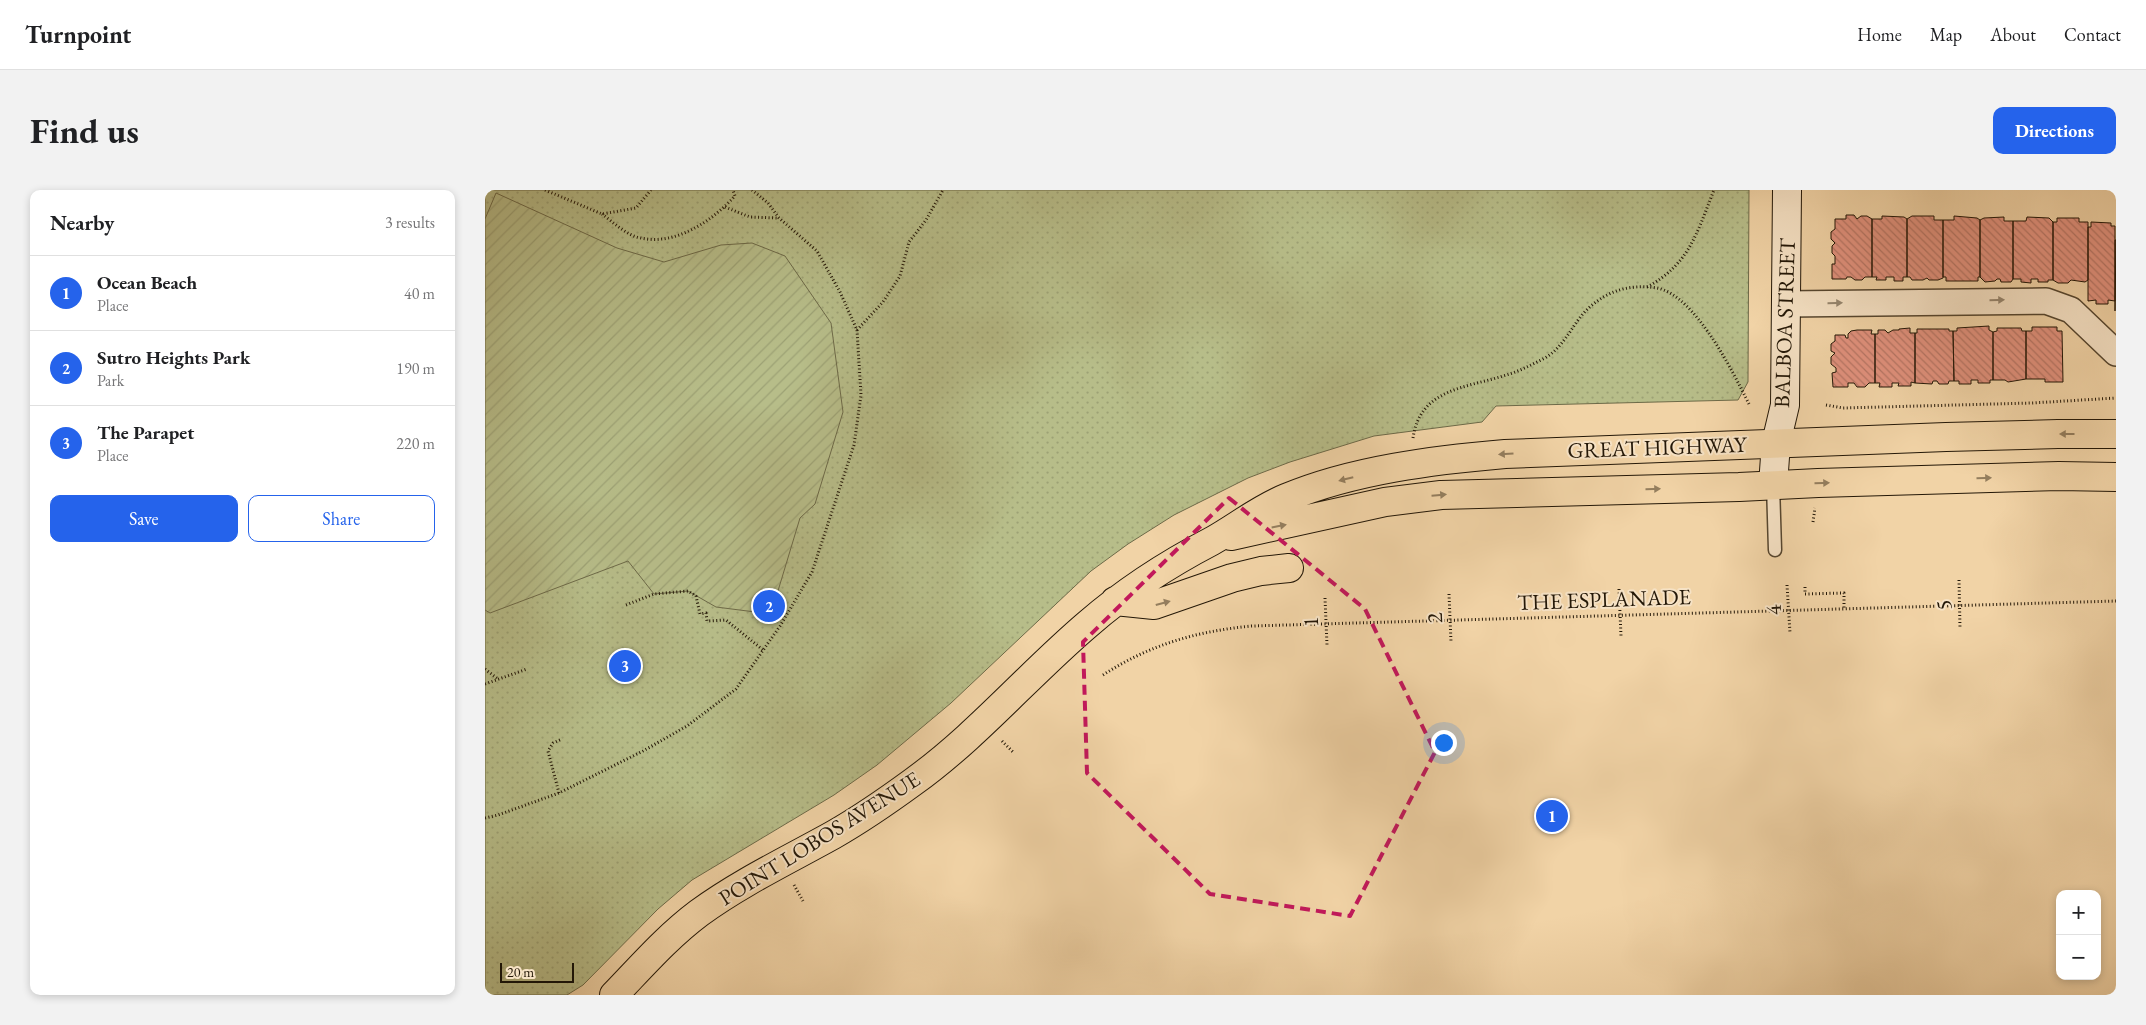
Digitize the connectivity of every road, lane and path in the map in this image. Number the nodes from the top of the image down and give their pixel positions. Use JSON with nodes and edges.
{"nodes":[{"id":1,"x":545,"y":190,"type":"edge"},
{"id":2,"x":651,"y":190,"type":"edge"},
{"id":3,"x":733,"y":190,"type":"edge"},
{"id":4,"x":753,"y":190,"type":"edge"},
{"id":5,"x":943,"y":190,"type":"edge"},
{"id":6,"x":1714,"y":190,"type":"edge"},
{"id":7,"x":1787,"y":190,"type":"edge"},
{"id":8,"x":725,"y":207,"type":"junction"},
{"id":9,"x":602,"y":214,"type":"junction"},
{"id":10,"x":779,"y":218,"type":"junction"},
{"id":11,"x":1647,"y":287,"type":"junction"},
{"id":12,"x":1786,"y":304,"type":"junction"},
{"id":13,"x":857,"y":330,"type":"junction"},
{"id":14,"x":2116,"y":352,"type":"edge"},
{"id":15,"x":2116,"y":398,"type":"edge"},
{"id":16,"x":1749,"y":404,"type":"dead end"},
{"id":17,"x":1826,"y":405,"type":"dead end"},
{"id":18,"x":2116,"y":434,"type":"edge"},
{"id":19,"x":1776,"y":443,"type":"junction"},
{"id":20,"x":1411,"y":465,"type":"junction"},
{"id":21,"x":2116,"y":477,"type":"edge"},
{"id":22,"x":1773,"y":485,"type":"junction"},
{"id":23,"x":1815,"y":505,"type":"dead end"},
{"id":24,"x":1813,"y":522,"type":"dead end"},
{"id":25,"x":1215,"y":539,"type":"junction"},
{"id":26,"x":1775,"y":550,"type":"dead end"},
{"id":27,"x":1289,"y":568,"type":"dead end"},
{"id":28,"x":1959,"y":580,"type":"dead end"},
{"id":29,"x":1787,"y":585,"type":"dead end"},
{"id":30,"x":1805,"y":587,"type":"dead end"},
{"id":31,"x":1619,"y":589,"type":"dead end"},
{"id":32,"x":1449,"y":594,"type":"dead end"},
{"id":33,"x":1325,"y":598,"type":"dead end"},
{"id":34,"x":1115,"y":601,"type":"junction"},
{"id":35,"x":2116,"y":601,"type":"edge"},
{"id":36,"x":626,"y":606,"type":"dead end"},
{"id":37,"x":1960,"y":606,"type":"junction"},
{"id":38,"x":1844,"y":608,"type":"junction"},
{"id":39,"x":1789,"y":610,"type":"junction"},
{"id":40,"x":1620,"y":615,"type":"junction"},
{"id":41,"x":1451,"y":620,"type":"junction"},
{"id":42,"x":1326,"y":623,"type":"junction"},
{"id":43,"x":1960,"y":628,"type":"dead end"},
{"id":44,"x":1790,"y":633,"type":"dead end"},
{"id":45,"x":1621,"y":636,"type":"dead end"},
{"id":46,"x":1451,"y":642,"type":"dead end"},
{"id":47,"x":1327,"y":645,"type":"dead end"},
{"id":48,"x":763,"y":650,"type":"junction"},
{"id":49,"x":485,"y":669,"type":"edge"},
{"id":50,"x":527,"y":669,"type":"dead end"},
{"id":51,"x":1103,"y":674,"type":"dead end"},
{"id":52,"x":499,"y":679,"type":"junction"},
{"id":53,"x":485,"y":684,"type":"edge"},
{"id":54,"x":562,"y":739,"type":"dead end"},
{"id":55,"x":559,"y":793,"type":"junction"},
{"id":56,"x":485,"y":818,"type":"edge"},
{"id":57,"x":615,"y":995,"type":"edge"}],
"edges":[{"from":1,"to":9,"type":"path"},
{"from":2,"to":9,"type":"path"},
{"from":3,"to":8,"type":"path"},
{"from":4,"to":10,"type":"path"},
{"from":5,"to":13,"type":"path"},
{"from":6,"to":11,"type":"path"},
{"from":7,"to":12,"type":"street","name":"BALBOA STREET"},
{"from":8,"to":9,"type":"path"},
{"from":8,"to":10,"type":"path"},
{"from":10,"to":13,"type":"path"},
{"from":11,"to":16,"type":"path"},
{"from":11,"to":20,"type":"path"},
{"from":12,"to":14,"type":"street","one_way":true},
{"from":12,"to":19,"type":"street","name":"BALBOA STREET"},
{"from":13,"to":48,"type":"path"},
{"from":15,"to":17,"type":"path"},
{"from":18,"to":19,"type":"main road","name":"GREAT HIGHWAY","one_way":true},
{"from":19,"to":20,"type":"main road","name":"GREAT HIGHWAY","one_way":true},
{"from":19,"to":22,"type":"street","name":"BALBOA STREET"},
{"from":20,"to":25,"type":"main road","name":"GREAT HIGHWAY","one_way":true},
{"from":22,"to":21,"type":"main road","name":"GREAT HIGHWAY","one_way":true},
{"from":25,"to":22,"type":"main road","name":"GREAT HIGHWAY","one_way":true},
{"from":22,"to":26,"type":"lane"},
{"from":23,"to":24,"type":"path"},
{"from":25,"to":34,"type":"main road","name":"GREAT HIGHWAY"},
{"from":34,"to":27,"type":"main road","one_way":true},
{"from":28,"to":37,"type":"path","name":"5"},
{"from":29,"to":39,"type":"path","name":"4"},
{"from":30,"to":38,"type":"path"},
{"from":31,"to":40,"type":"path"},
{"from":32,"to":41,"type":"path","name":"2"},
{"from":33,"to":42,"type":"path","name":"1"},
{"from":34,"to":57,"type":"main road","name":"POINT LOBOS AVENUE"},
{"from":35,"to":37,"type":"path","name":"THE ESPLANADE"},
{"from":36,"to":48,"type":"path"},
{"from":37,"to":38,"type":"path","name":"THE ESPLANADE"},
{"from":37,"to":43,"type":"path","name":"5"},
{"from":38,"to":39,"type":"path","name":"THE ESPLANADE"},
{"from":39,"to":40,"type":"path","name":"THE ESPLANADE"},
{"from":39,"to":44,"type":"path","name":"4"},
{"from":40,"to":41,"type":"path","name":"THE ESPLANADE"},
{"from":40,"to":45,"type":"path"},
{"from":41,"to":42,"type":"path","name":"THE ESPLANADE"},
{"from":41,"to":46,"type":"path","name":"2"},
{"from":42,"to":47,"type":"path","name":"1"},
{"from":42,"to":51,"type":"path","name":"THE ESPLANADE"},
{"from":48,"to":55,"type":"path"},
{"from":49,"to":52,"type":"path"},
{"from":50,"to":52,"type":"path"},
{"from":52,"to":53,"type":"path"},
{"from":54,"to":55,"type":"path"},
{"from":55,"to":56,"type":"path"}]}
